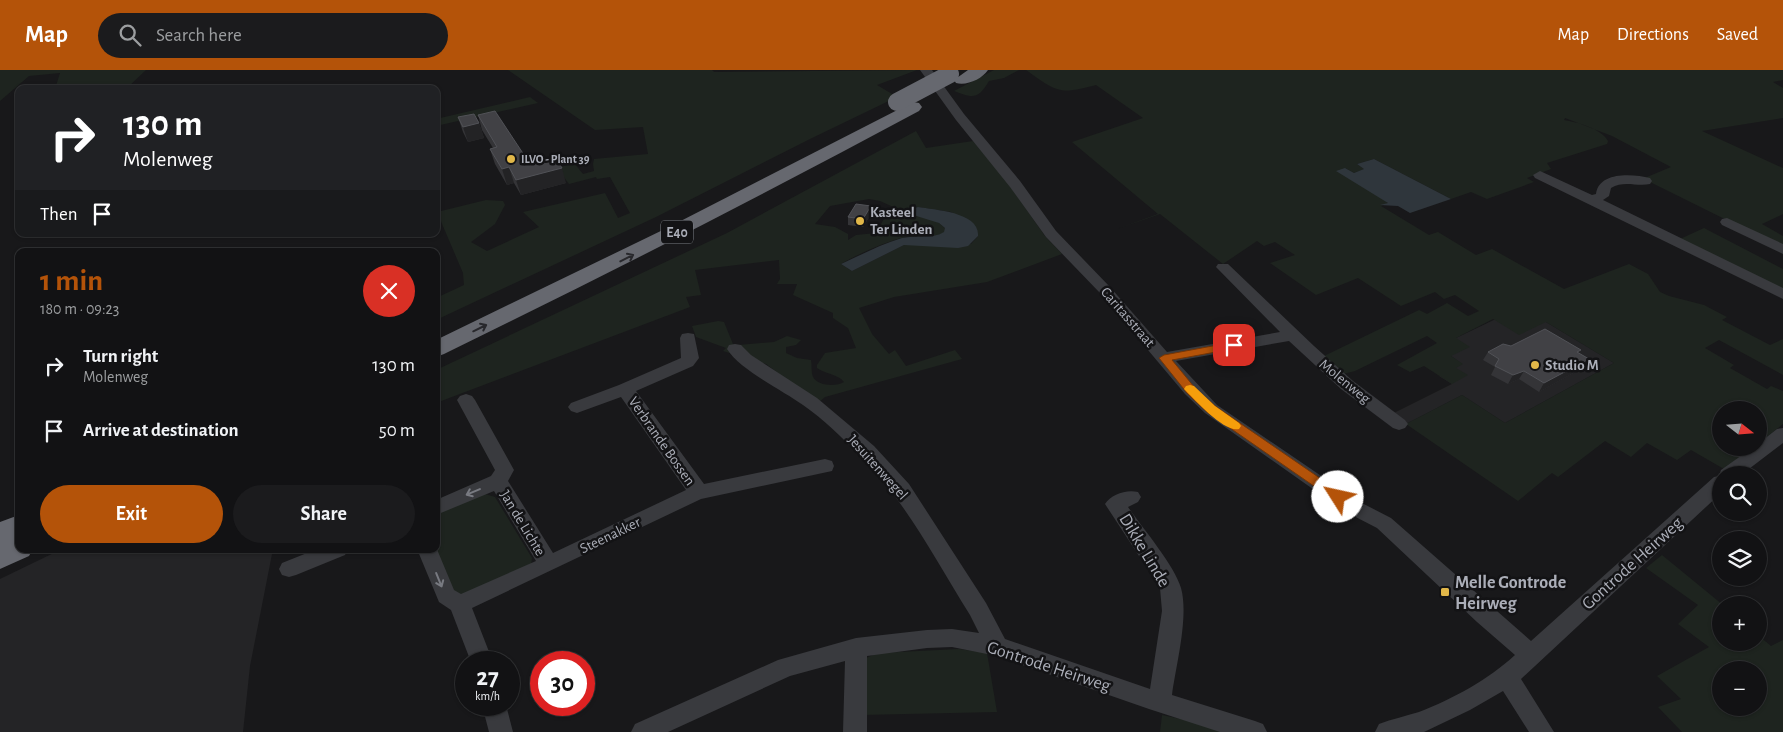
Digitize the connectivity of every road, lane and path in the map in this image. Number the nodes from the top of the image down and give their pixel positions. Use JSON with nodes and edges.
{"nodes":[{"id":1,"x":926,"y":70,"type":"edge"},
{"id":2,"x":968,"y":73,"type":"edge"},
{"id":3,"x":905,"y":105,"type":"junction"},
{"id":4,"x":1540,"y":175,"type":"dead end"},
{"id":5,"x":1645,"y":181,"type":"dead end"},
{"id":6,"x":1593,"y":199,"type":"junction"},
{"id":7,"x":1726,"y":222,"type":"dead end"},
{"id":8,"x":1783,"y":250,"type":"edge"},
{"id":9,"x":1223,"y":267,"type":"dead end"},
{"id":10,"x":1783,"y":294,"type":"edge"},
{"id":11,"x":440,"y":329,"type":"edge"},
{"id":12,"x":1292,"y":335,"type":"junction"},
{"id":13,"x":688,"y":338,"type":"dead end"},
{"id":14,"x":440,"y":347,"type":"edge"},
{"id":15,"x":735,"y":350,"type":"dead end"},
{"id":16,"x":1164,"y":358,"type":"junction"},
{"id":17,"x":625,"y":389,"type":"junction"},
{"id":18,"x":466,"y":400,"type":"dead end"},
{"id":19,"x":577,"y":407,"type":"dead end"},
{"id":20,"x":1399,"y":424,"type":"dead end"},
{"id":21,"x":1783,"y":434,"type":"edge"},
{"id":22,"x":824,"y":466,"type":"dead end"},
{"id":23,"x":1740,"y":466,"type":"edge"},
{"id":24,"x":502,"y":476,"type":"junction"},
{"id":25,"x":1712,"y":490,"type":"edge"},
{"id":26,"x":697,"y":493,"type":"junction"},
{"id":27,"x":1131,"y":498,"type":"dead end"},
{"id":28,"x":440,"y":506,"type":"edge"},
{"id":29,"x":15,"y":528,"type":"edge"},
{"id":30,"x":0,"y":535,"type":"edge"},
{"id":31,"x":15,"y":550,"type":"edge"},
{"id":32,"x":328,"y":553,"type":"edge"},
{"id":33,"x":429,"y":553,"type":"edge"},
{"id":34,"x":0,"y":558,"type":"edge"},
{"id":35,"x":548,"y":564,"type":"junction"},
{"id":36,"x":289,"y":569,"type":"dead end"},
{"id":37,"x":460,"y":604,"type":"junction"},
{"id":38,"x":997,"y":646,"type":"junction"},
{"id":39,"x":856,"y":648,"type":"junction"},
{"id":40,"x":478,"y":651,"type":"edge"},
{"id":41,"x":1531,"y":655,"type":"junction"},
{"id":42,"x":1507,"y":677,"type":"junction"},
{"id":43,"x":1159,"y":702,"type":"junction"},
{"id":44,"x":497,"y":716,"type":"edge"},
{"id":45,"x":501,"y":732,"type":"edge"},
{"id":46,"x":643,"y":732,"type":"edge"},
{"id":47,"x":855,"y":732,"type":"edge"},
{"id":48,"x":1256,"y":732,"type":"edge"},
{"id":49,"x":1387,"y":732,"type":"edge"},
{"id":50,"x":1542,"y":732,"type":"edge"}],
"edges":[{"from":1,"to":16,"type":"street","name":"Caritasstraat"},
{"from":2,"to":3,"type":"highway","number":"E40"},
{"from":3,"to":11,"type":"highway","number":"E40"},
{"from":14,"to":3,"type":"highway","number":"E40","one_way":true},
{"from":4,"to":6,"type":"street"},
{"from":5,"to":6,"type":"street"},
{"from":6,"to":10,"type":"street"},
{"from":7,"to":8,"type":"street"},
{"from":9,"to":12,"type":"street","name":"Molenweg"},
{"from":12,"to":16,"type":"street"},
{"from":12,"to":20,"type":"street","name":"Molenweg"},
{"from":13,"to":17,"type":"street","name":"Verbrande Bossen"},
{"from":15,"to":38,"type":"street","name":"Jesuitenwegel"},
{"from":16,"to":41,"type":"street","name":"Caritasstraat"},
{"from":17,"to":19,"type":"street","name":"Verbrande Bossen"},
{"from":17,"to":26,"type":"street","name":"Verbrande Bossen"},
{"from":18,"to":24,"type":"street","name":"Jan de Lichte"},
{"from":21,"to":23,"type":"street"},
{"from":22,"to":26,"type":"street","name":"Steenakker"},
{"from":24,"to":28,"type":"street","name":"Jan de Lichte","one_way":true},
{"from":24,"to":35,"type":"street","name":"Jan de Lichte"},
{"from":25,"to":41,"type":"street","name":"Gontrode Heirweg"},
{"from":26,"to":35,"type":"street","name":"Steenakker"},
{"from":27,"to":43,"type":"street","name":"Dikke Linde"},
{"from":29,"to":30,"type":"highway"},
{"from":31,"to":34,"type":"highway"},
{"from":32,"to":36,"type":"street"},
{"from":33,"to":37,"type":"street","one_way":true},
{"from":35,"to":37,"type":"street","name":"Steenakker"},
{"from":37,"to":40,"type":"street"},
{"from":38,"to":39,"type":"street","name":"Gontrode Heirweg"},
{"from":38,"to":43,"type":"street","name":"Gontrode Heirweg"},
{"from":39,"to":46,"type":"street","name":"Gontrode Heirweg"},
{"from":39,"to":47,"type":"street"},
{"from":41,"to":42,"type":"street","name":"Gontrode Heirweg"},
{"from":42,"to":49,"type":"street","name":"Gontrode Heirweg"},
{"from":42,"to":50,"type":"street"},
{"from":43,"to":48,"type":"street","name":"Gontrode Heirweg"},
{"from":44,"to":45,"type":"street"}]}
